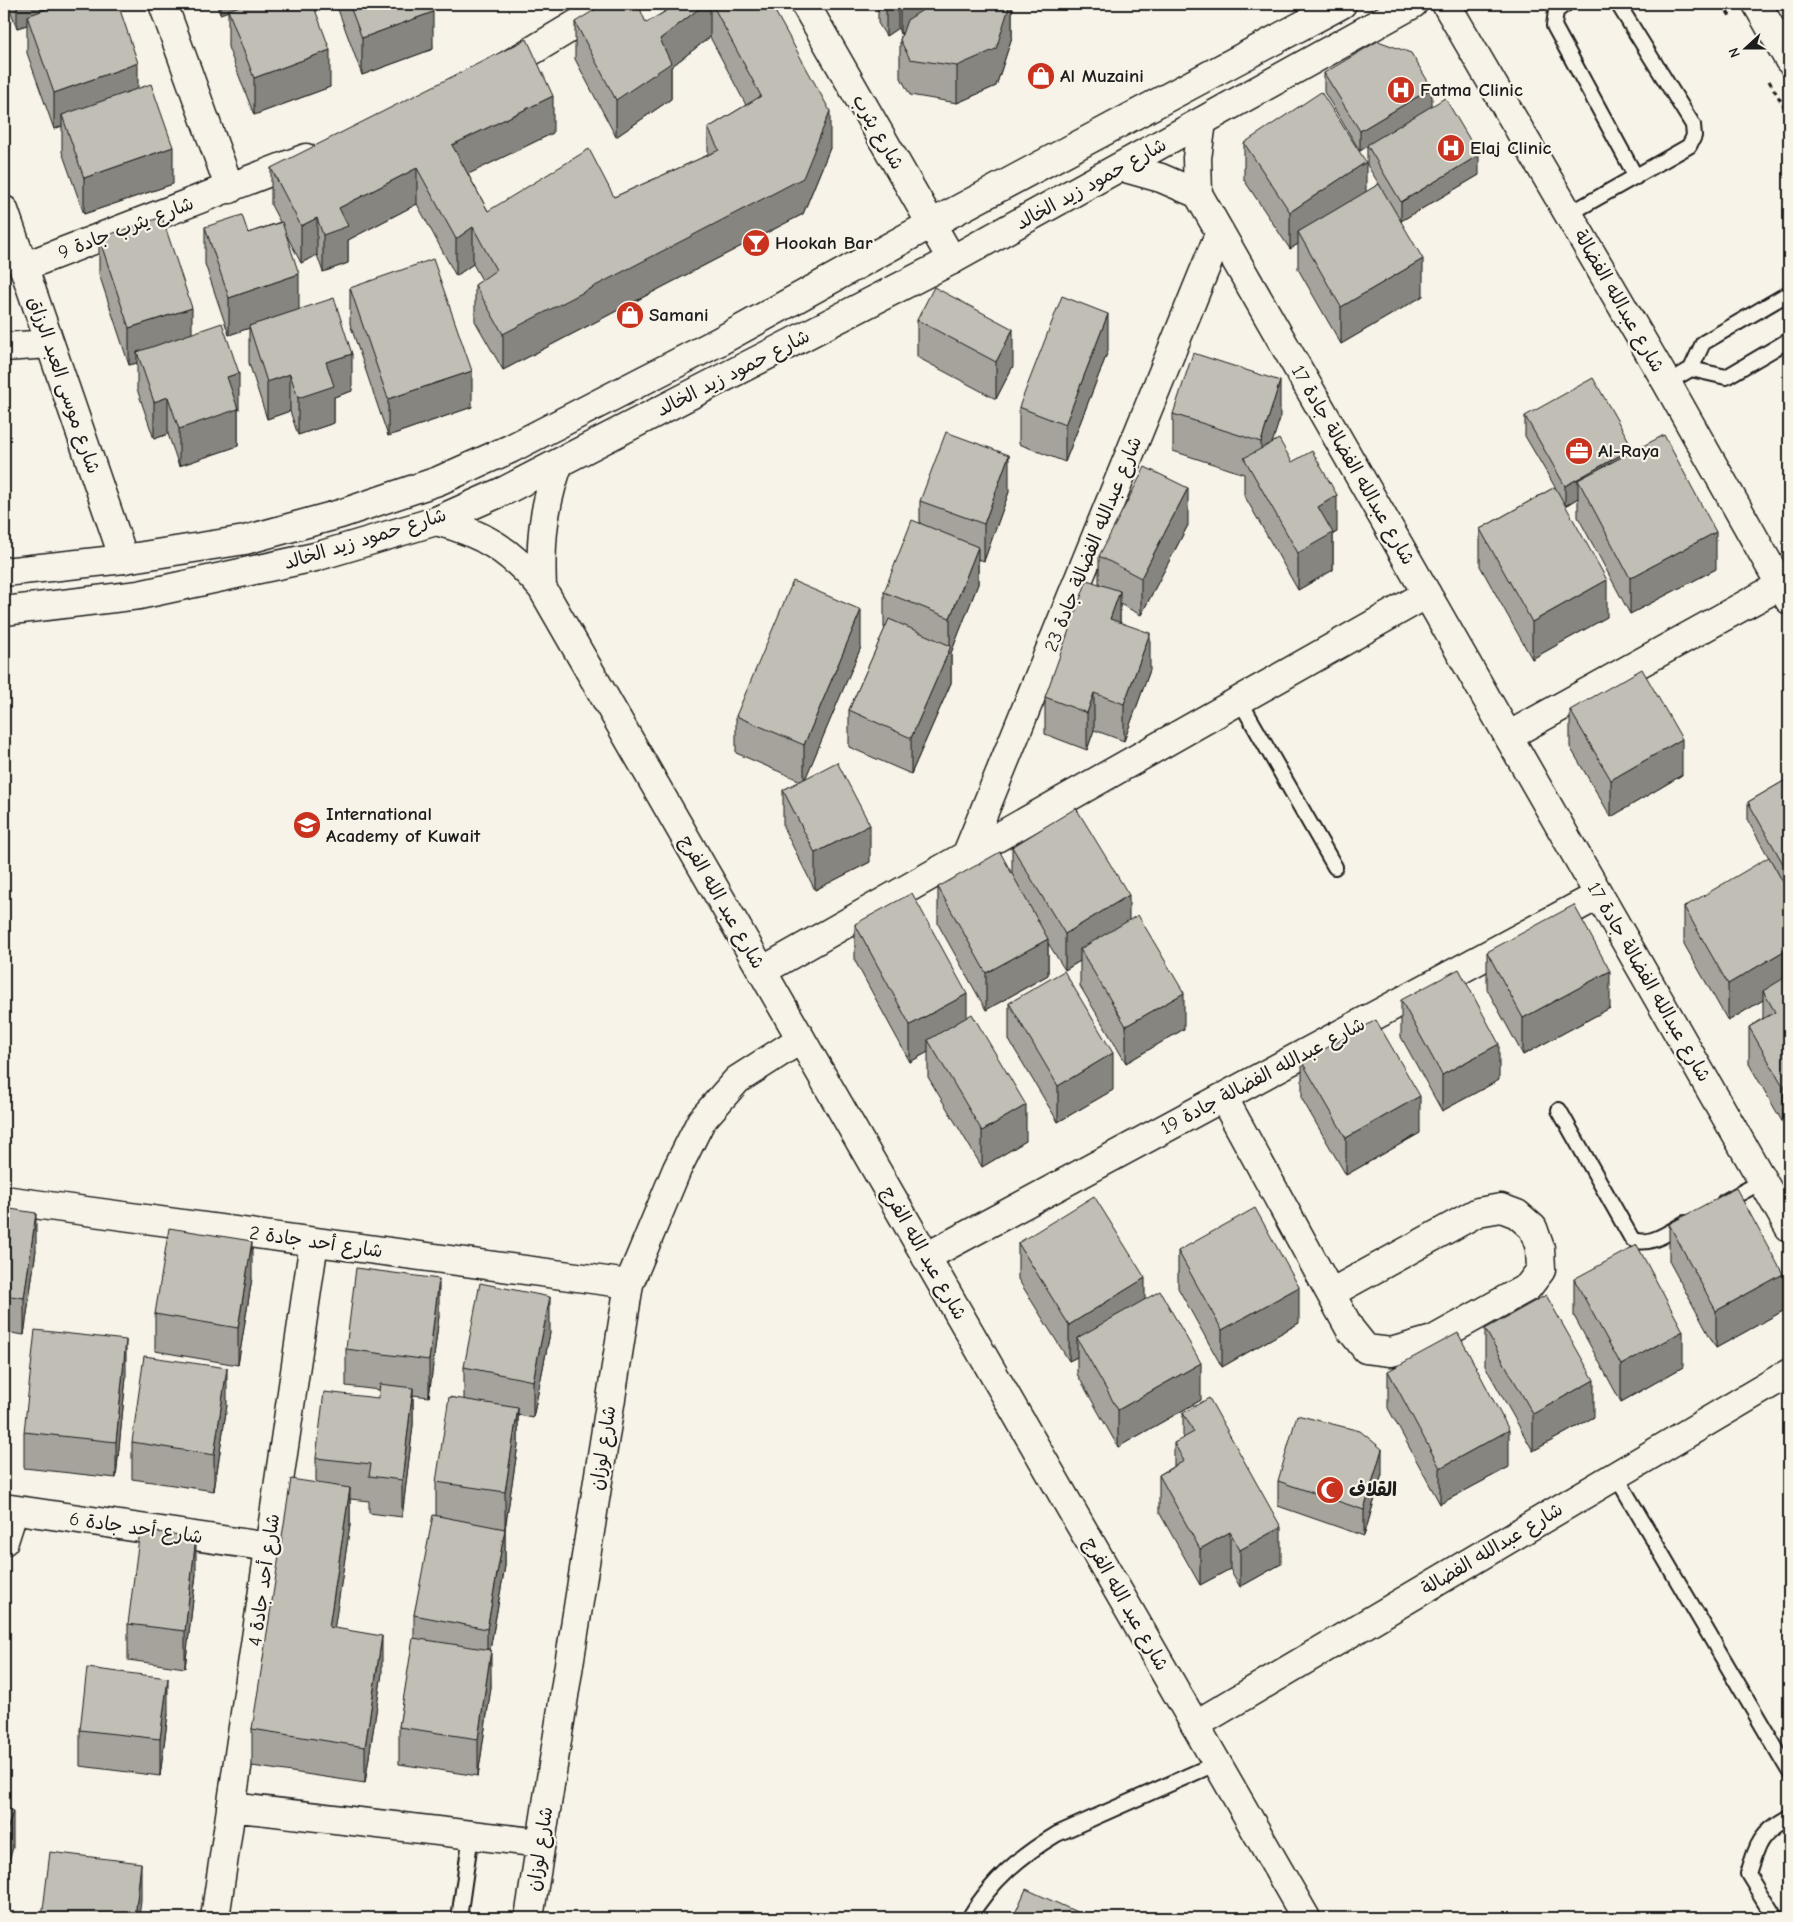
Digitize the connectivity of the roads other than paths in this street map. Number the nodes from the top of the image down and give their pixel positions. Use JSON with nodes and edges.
{"nodes":[{"id":1,"x":163,"y":4,"type":"edge"},
{"id":2,"x":610,"y":4,"type":"edge"},
{"id":3,"x":805,"y":4,"type":"edge"},
{"id":4,"x":1342,"y":4,"type":"edge"},
{"id":5,"x":1413,"y":4,"type":"edge"},
{"id":6,"x":1446,"y":4,"type":"edge"},
{"id":7,"x":1566,"y":4,"type":"edge"},
{"id":8,"x":1618,"y":4,"type":"edge"},
{"id":9,"x":1757,"y":4,"type":"edge"},
{"id":10,"x":1789,"y":60,"type":"edge"},
{"id":11,"x":479,"y":83,"type":"edge"},
{"id":12,"x":1202,"y":122,"type":"junction"},
{"id":13,"x":329,"y":149,"type":"edge"},
{"id":14,"x":1122,"y":167,"type":"junction"},
{"id":15,"x":1636,"y":177,"type":"junction"},
{"id":16,"x":230,"y":189,"type":"junction"},
{"id":17,"x":1198,"y":194,"type":"junction"},
{"id":18,"x":4,"y":210,"type":"edge"},
{"id":19,"x":1569,"y":214,"type":"junction"},
{"id":20,"x":931,"y":224,"type":"junction"},
{"id":21,"x":1220,"y":232,"type":"junction"},
{"id":22,"x":952,"y":260,"type":"junction"},
{"id":23,"x":23,"y":267,"type":"junction"},
{"id":24,"x":1789,"y":293,"type":"edge"},
{"id":25,"x":1789,"y":340,"type":"edge"},
{"id":26,"x":50,"y":344,"type":"junction"},
{"id":27,"x":4,"y":347,"type":"edge"},
{"id":28,"x":1691,"y":369,"type":"junction"},
{"id":29,"x":1667,"y":383,"type":"junction"},
{"id":30,"x":559,"y":463,"type":"junction"},
{"id":31,"x":436,"y":521,"type":"junction"},
{"id":32,"x":124,"y":559,"type":"junction"},
{"id":33,"x":4,"y":572,"type":"edge"},
{"id":34,"x":542,"y":588,"type":"junction"},
{"id":35,"x":1785,"y":592,"type":"edge"},
{"id":36,"x":1427,"y":594,"type":"junction"},
{"id":37,"x":4,"y":611,"type":"edge"},
{"id":38,"x":1240,"y":700,"type":"junction"},
{"id":39,"x":1508,"y":736,"type":"junction"},
{"id":40,"x":966,"y":856,"type":"junction"},
{"id":41,"x":1335,"y":867,"type":"dead end"},
{"id":42,"x":1599,"y":895,"type":"junction"},
{"id":43,"x":762,"y":971,"type":"junction"},
{"id":44,"x":801,"y":1039,"type":"junction"},
{"id":45,"x":1223,"y":1097,"type":"junction"},
{"id":46,"x":1559,"y":1110,"type":"dead end"},
{"id":47,"x":1763,"y":1181,"type":"junction"},
{"id":48,"x":4,"y":1200,"type":"edge"},
{"id":49,"x":1714,"y":1208,"type":"edge"},
{"id":50,"x":1697,"y":1216,"type":"edge"},
{"id":51,"x":1789,"y":1227,"type":"edge"},
{"id":52,"x":314,"y":1242,"type":"junction"},
{"id":53,"x":926,"y":1256,"type":"junction"},
{"id":54,"x":629,"y":1284,"type":"junction"},
{"id":55,"x":1331,"y":1293,"type":"junction"},
{"id":56,"x":1789,"y":1373,"type":"edge"},
{"id":57,"x":1616,"y":1476,"type":"junction"},
{"id":58,"x":9,"y":1509,"type":"edge"},
{"id":59,"x":4,"y":1541,"type":"edge"},
{"id":60,"x":269,"y":1547,"type":"junction"},
{"id":61,"x":1195,"y":1725,"type":"junction"},
{"id":62,"x":1217,"y":1763,"type":"junction"},
{"id":63,"x":1789,"y":1771,"type":"edge"},
{"id":64,"x":231,"y":1808,"type":"junction"},
{"id":65,"x":1789,"y":1817,"type":"edge"},
{"id":66,"x":471,"y":1835,"type":"junction"},
{"id":67,"x":541,"y":1843,"type":"junction"},
{"id":68,"x":215,"y":1918,"type":"edge"},
{"id":69,"x":459,"y":1918,"type":"edge"},
{"id":70,"x":529,"y":1918,"type":"edge"},
{"id":71,"x":969,"y":1918,"type":"edge"},
{"id":72,"x":1306,"y":1918,"type":"edge"},
{"id":73,"x":1775,"y":1918,"type":"edge"}],
"edges":[{"from":1,"to":16,"type":"main road"},
{"from":2,"to":11,"type":"main road"},
{"from":3,"to":20,"type":"main road","name":"شارع يثرب"},
{"from":4,"to":20,"type":"main road","name":"شارع حمود زيد الخالد"},
{"from":5,"to":12,"type":"main road","name":"شارع حمود زيد الخالد"},
{"from":6,"to":19,"type":"main road","name":"شارع عبدالله الفضالة"},
{"from":7,"to":15,"type":"lane"},
{"from":8,"to":15,"type":"lane"},
{"from":9,"to":10,"type":"main road"},
{"from":12,"to":14,"type":"main road","name":"شارع حمود زيد الخالد"},
{"from":12,"to":17,"type":"main road","name":"شارع عبدالله الفضالة جادة 17"},
{"from":13,"to":16,"type":"main road","name":"شارع يثرب جادة 9"},
{"from":14,"to":17,"type":"main road"},
{"from":14,"to":22,"type":"main road","name":"شارع حمود زيد الخالد"},
{"from":15,"to":19,"type":"lane"},
{"from":16,"to":23,"type":"main road","name":"شارع يثرب جادة 9"},
{"from":17,"to":21,"type":"main road","name":"شارع عبدالله الفضالة جادة 17"},
{"from":18,"to":23,"type":"main road","name":"شارع موسى العبد الرزاق"},
{"from":19,"to":29,"type":"main road","name":"شارع عبدالله الفضالة"},
{"from":20,"to":22,"type":"main road","name":"شارع يثرب"},
{"from":20,"to":32,"type":"main road","name":"شارع حمود زيد الخالد"},
{"from":21,"to":36,"type":"main road","name":"شارع عبدالله الفضالة جادة 17"},
{"from":21,"to":40,"type":"main road","name":"شارع عبدالله الفضالة جادة 23"},
{"from":22,"to":30,"type":"main road","name":"شارع حمود زيد الخالد"},
{"from":23,"to":26,"type":"main road","name":"شارع موسى العبد الرزاق"},
{"from":24,"to":28,"type":"lane"},
{"from":25,"to":28,"type":"lane"},
{"from":26,"to":27,"type":"main road"},
{"from":26,"to":32,"type":"main road","name":"شارع موسى العبد الرزاق"},
{"from":28,"to":29,"type":"lane"},
{"from":29,"to":35,"type":"main road","name":"شارع عبدالله الفضالة"},
{"from":30,"to":31,"type":"main road","name":"شارع حمود زيد الخالد"},
{"from":30,"to":34,"type":"main road","name":"شارع عبد الله الفرج"},
{"from":31,"to":34,"type":"main road","name":"شارع عبد الله الفرج"},
{"from":31,"to":37,"type":"main road","name":"شارع حمود زيد الخالد"},
{"from":32,"to":33,"type":"main road","name":"شارع حمود زيد الخالد"},
{"from":34,"to":43,"type":"main road","name":"شارع عبد الله الفرج"},
{"from":35,"to":39,"type":"main road"},
{"from":36,"to":38,"type":"main road"},
{"from":36,"to":39,"type":"main road","name":"شارع عبدالله الفضالة جادة 17"},
{"from":38,"to":40,"type":"main road"},
{"from":38,"to":41,"type":"lane"},
{"from":39,"to":42,"type":"main road","name":"شارع عبدالله الفضالة جادة 17"},
{"from":40,"to":43,"type":"main road"},
{"from":42,"to":45,"type":"main road","name":"شارع عبدالله الفضالة جادة 19"},
{"from":42,"to":47,"type":"main road","name":"شارع عبدالله الفضالة جادة 17"},
{"from":43,"to":44,"type":"main road","name":"شارع عبد الله الفرج"},
{"from":44,"to":53,"type":"main road","name":"شارع عبد الله الفرج"},
{"from":44,"to":54,"type":"main road","name":"شارع لوزان"},
{"from":45,"to":53,"type":"main road","name":"شارع عبدالله الفضالة جادة 19"},
{"from":45,"to":55,"type":"main road"},
{"from":46,"to":50,"type":"lane"},
{"from":47,"to":49,"type":"lane"},
{"from":47,"to":51,"type":"main road","name":"شارع عبدالله الفضالة جادة 17"},
{"from":48,"to":52,"type":"main road","name":"شارع أحد جادة 2"},
{"from":52,"to":54,"type":"main road","name":"شارع أحد جادة 2"},
{"from":52,"to":60,"type":"main road","name":"شارع أحد جادة 4"},
{"from":53,"to":61,"type":"main road","name":"شارع عبد الله الفرج"},
{"from":54,"to":67,"type":"main road","name":"شارع لوزان"},
{"from":55,"to":55,"type":"main road"},
{"from":56,"to":57,"type":"main road","name":"شارع عبدالله الفضالة"},
{"from":57,"to":61,"type":"main road","name":"شارع عبدالله الفضالة"},
{"from":57,"to":63,"type":"lane"},
{"from":58,"to":59,"type":"main road"},
{"from":58,"to":60,"type":"main road","name":"شارع أحد جادة 6"},
{"from":60,"to":64,"type":"main road","name":"شارع أحد جادة 4"},
{"from":61,"to":62,"type":"main road","name":"شارع عبد الله الفرج"},
{"from":62,"to":71,"type":"lane"},
{"from":62,"to":72,"type":"main road","name":"شارع عبد الله الفرج"},
{"from":64,"to":66,"type":"main road"},
{"from":64,"to":68,"type":"main road","name":"شارع أحد جادة 4"},
{"from":65,"to":73,"type":"lane"},
{"from":66,"to":67,"type":"main road"},
{"from":66,"to":69,"type":"lane"},
{"from":67,"to":70,"type":"main road","name":"شارع لوزان"}]}
